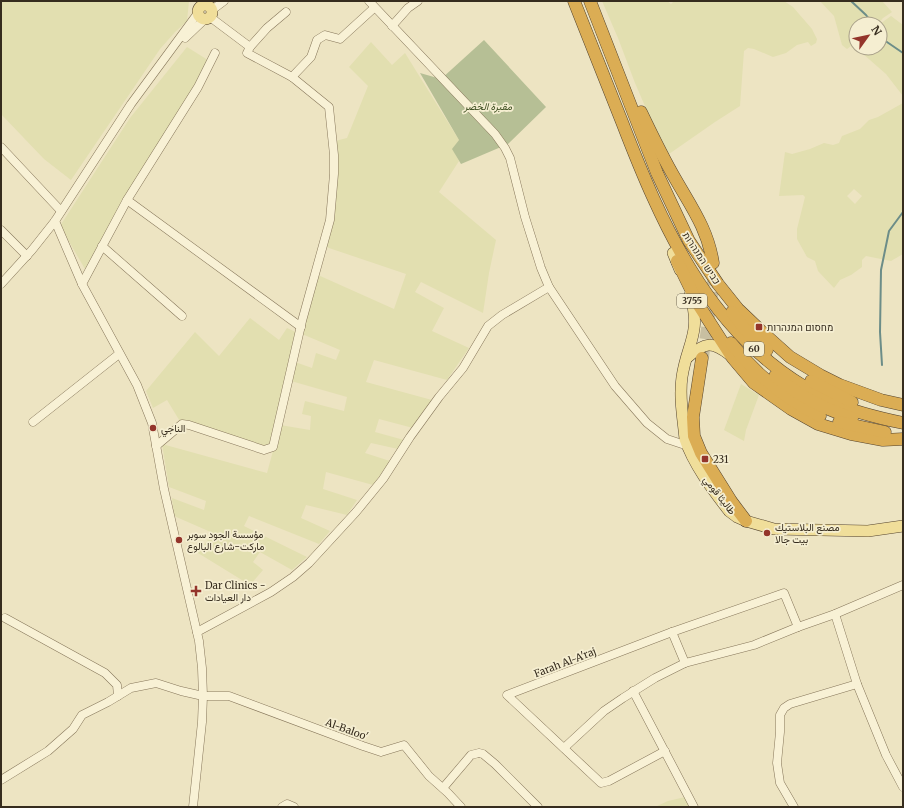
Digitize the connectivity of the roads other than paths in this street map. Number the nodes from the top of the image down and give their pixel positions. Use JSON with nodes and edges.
{"nodes":[{"id":1,"x":224,"y":1,"type":"edge"},
{"id":2,"x":418,"y":1,"type":"edge"},
{"id":3,"x":574,"y":1,"type":"edge"},
{"id":4,"x":590,"y":1,"type":"edge"},
{"id":5,"x":371,"y":4,"type":"edge"},
{"id":6,"x":205,"y":10,"type":"edge"},
{"id":7,"x":286,"y":12,"type":"dead end"},
{"id":8,"x":392,"y":26,"type":"junction"},
{"id":9,"x":604,"y":35,"type":"junction"},
{"id":10,"x":250,"y":47,"type":"junction"},
{"id":11,"x":215,"y":53,"type":"dead end"},
{"id":12,"x":292,"y":77,"type":"junction"},
{"id":13,"x":1,"y":147,"type":"edge"},
{"id":14,"x":127,"y":200,"type":"junction"},
{"id":15,"x":62,"y":211,"type":"junction"},
{"id":16,"x":659,"y":211,"type":"junction"},
{"id":17,"x":55,"y":221,"type":"junction"},
{"id":18,"x":1,"y":230,"type":"edge"},
{"id":19,"x":102,"y":246,"type":"junction"},
{"id":20,"x":671,"y":248,"type":"junction"},
{"id":21,"x":27,"y":256,"type":"junction"},
{"id":22,"x":713,"y":263,"type":"tunnel mouth"},
{"id":23,"x":1,"y":284,"type":"edge"},
{"id":24,"x":82,"y":284,"type":"junction"},
{"id":25,"x":549,"y":287,"type":"junction"},
{"id":26,"x":182,"y":316,"type":"dead end"},
{"id":27,"x":301,"y":327,"type":"junction"},
{"id":28,"x":119,"y":354,"type":"junction"},
{"id":29,"x":688,"y":357,"type":"junction"},
{"id":30,"x":732,"y":357,"type":"junction"},
{"id":31,"x":702,"y":358,"type":"tunnel mouth"},
{"id":32,"x":903,"y":405,"type":"edge"},
{"id":33,"x":836,"y":408,"type":"junction"},
{"id":34,"x":903,"y":415,"type":"edge"},
{"id":35,"x":32,"y":422,"type":"dead end"},
{"id":36,"x":903,"y":423,"type":"edge"},
{"id":37,"x":903,"y":428,"type":"edge"},
{"id":38,"x":903,"y":433,"type":"edge"},
{"id":39,"x":903,"y":439,"type":"edge"},
{"id":40,"x":156,"y":446,"type":"junction"},
{"id":41,"x":688,"y":446,"type":"junction"},
{"id":42,"x":746,"y":521,"type":"junction"},
{"id":43,"x":903,"y":526,"type":"edge"},
{"id":44,"x":903,"y":585,"type":"edge"},
{"id":45,"x":835,"y":614,"type":"junction"},
{"id":46,"x":5,"y":618,"type":"dead end"},
{"id":47,"x":798,"y":627,"type":"junction"},
{"id":48,"x":197,"y":632,"type":"junction"},
{"id":49,"x":672,"y":632,"type":"junction"},
{"id":50,"x":685,"y":664,"type":"junction"},
{"id":51,"x":857,"y":684,"type":"junction"},
{"id":52,"x":633,"y":691,"type":"junction"},
{"id":53,"x":118,"y":696,"type":"junction"},
{"id":54,"x":203,"y":696,"type":"junction"},
{"id":55,"x":564,"y":748,"type":"junction"},
{"id":56,"x":665,"y":751,"type":"junction"},
{"id":57,"x":1,"y":780,"type":"edge"},
{"id":58,"x":903,"y":787,"type":"edge"},
{"id":59,"x":443,"y":788,"type":"junction"},
{"id":60,"x":193,"y":807,"type":"edge"},
{"id":61,"x":282,"y":807,"type":"edge"},
{"id":62,"x":294,"y":807,"type":"edge"},
{"id":63,"x":461,"y":807,"type":"edge"},
{"id":64,"x":538,"y":807,"type":"edge"},
{"id":65,"x":694,"y":807,"type":"edge"},
{"id":66,"x":794,"y":807,"type":"edge"}],
"edges":[{"from":1,"to":6,"type":"street"},
{"from":2,"to":8,"type":"street"},
{"from":3,"to":16,"type":"highway","number":"60"},
{"from":4,"to":9,"type":"highway","name":"כביש המנהרות","number":"60"},
{"from":5,"to":8,"type":"street"},
{"from":5,"to":12,"type":"street"},
{"from":6,"to":10,"type":"street"},
{"from":6,"to":15,"type":"street"},
{"from":7,"to":10,"type":"street"},
{"from":8,"to":25,"type":"street"},
{"from":9,"to":22,"type":"highway"},
{"from":9,"to":33,"type":"highway","name":"כביש המנהרות","number":"60"},
{"from":10,"to":12,"type":"street"},
{"from":11,"to":14,"type":"street"},
{"from":12,"to":27,"type":"street"},
{"from":13,"to":15,"type":"street"},
{"from":14,"to":19,"type":"street"},
{"from":14,"to":27,"type":"street"},
{"from":15,"to":17,"type":"street"},
{"from":16,"to":20,"type":"highway","number":"60"},
{"from":16,"to":33,"type":"highway","number":"60"},
{"from":17,"to":21,"type":"street"},
{"from":17,"to":24,"type":"street"},
{"from":18,"to":21,"type":"street"},
{"from":19,"to":24,"type":"street"},
{"from":19,"to":26,"type":"street"},
{"from":20,"to":29,"type":"main road","number":"3755"},
{"from":20,"to":30,"type":"highway","number":"60"},
{"from":20,"to":33,"type":"highway","number":"60"},
{"from":21,"to":23,"type":"street"},
{"from":24,"to":28,"type":"street"},
{"from":25,"to":41,"type":"street"},
{"from":25,"to":48,"type":"street"},
{"from":27,"to":40,"type":"street"},
{"from":28,"to":35,"type":"street"},
{"from":28,"to":40,"type":"street"},
{"from":29,"to":30,"type":"main road"},
{"from":29,"to":41,"type":"main road","name":"طاليثا قومي","number":"3755"},
{"from":30,"to":33,"type":"highway","number":"60"},
{"from":31,"to":42,"type":"highway"},
{"from":32,"to":33,"type":"highway","number":"60"},
{"from":33,"to":34,"type":"highway","number":"60"},
{"from":33,"to":36,"type":"highway","number":"60"},
{"from":33,"to":37,"type":"highway","number":"60"},
{"from":33,"to":38,"type":"highway","number":"60"},
{"from":33,"to":39,"type":"highway","number":"60"},
{"from":40,"to":48,"type":"street"},
{"from":41,"to":42,"type":"main road","name":"طاليثا قومي","number":"3755"},
{"from":42,"to":43,"type":"main road","name":"طاليثا قومي","number":"3755"},
{"from":44,"to":45,"type":"street"},
{"from":45,"to":47,"type":"street"},
{"from":45,"to":51,"type":"street"},
{"from":46,"to":53,"type":"street"},
{"from":47,"to":49,"type":"street","name":"Farah Al-A'raj"},
{"from":47,"to":50,"type":"street"},
{"from":48,"to":54,"type":"street"},
{"from":49,"to":50,"type":"street"},
{"from":49,"to":55,"type":"street","name":"Farah Al-A'raj"},
{"from":50,"to":52,"type":"street"},
{"from":51,"to":58,"type":"street"},
{"from":51,"to":66,"type":"street"},
{"from":52,"to":55,"type":"street"},
{"from":52,"to":56,"type":"street"},
{"from":53,"to":54,"type":"street"},
{"from":53,"to":57,"type":"street"},
{"from":54,"to":59,"type":"street","name":"Al-Baloo'"},
{"from":54,"to":60,"type":"street"},
{"from":55,"to":56,"type":"street","name":"Farah Al-A'raj"},
{"from":56,"to":65,"type":"street"},
{"from":59,"to":63,"type":"street","name":"Al-Baloo'"},
{"from":59,"to":64,"type":"street"},
{"from":61,"to":62,"type":"street"}]}
